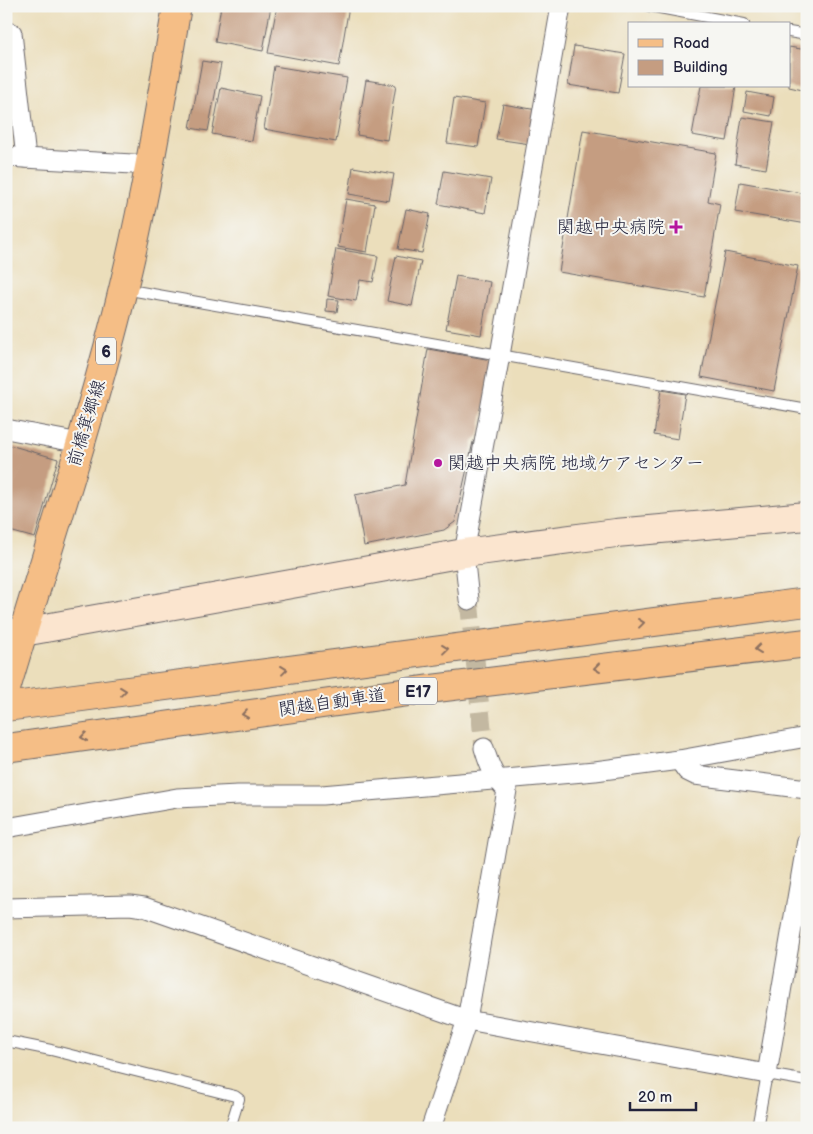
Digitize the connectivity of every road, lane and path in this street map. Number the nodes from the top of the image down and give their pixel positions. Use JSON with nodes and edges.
{"nodes":[{"id":1,"x":177,"y":6,"type":"edge"},
{"id":2,"x":561,"y":6,"type":"edge"},
{"id":3,"x":650,"y":6,"type":"edge"},
{"id":4,"x":734,"y":22,"type":"edge"},
{"id":5,"x":790,"y":32,"type":"edge"},
{"id":6,"x":12,"y":33,"type":"dead end"},
{"id":7,"x":807,"y":34,"type":"edge"},
{"id":8,"x":6,"y":157,"type":"edge"},
{"id":9,"x":26,"y":158,"type":"junction"},
{"id":10,"x":151,"y":165,"type":"junction"},
{"id":11,"x":123,"y":289,"type":"junction"},
{"id":12,"x":500,"y":355,"type":"junction"},
{"id":13,"x":807,"y":409,"type":"edge"},
{"id":14,"x":6,"y":428,"type":"edge"},
{"id":15,"x":80,"y":443,"type":"junction"},
{"id":16,"x":807,"y":516,"type":"edge"},
{"id":17,"x":464,"y":552,"type":"junction"},
{"id":18,"x":469,"y":600,"type":"tunnel mouth"},
{"id":19,"x":807,"y":602,"type":"edge"},
{"id":20,"x":15,"y":633,"type":"edge"},
{"id":21,"x":807,"y":643,"type":"edge"},
{"id":22,"x":6,"y":689,"type":"edge"},
{"id":23,"x":6,"y":707,"type":"edge"},
{"id":24,"x":807,"y":737,"type":"edge"},
{"id":25,"x":18,"y":746,"type":"edge"},
{"id":26,"x":484,"y":748,"type":"tunnel mouth"},
{"id":27,"x":679,"y":760,"type":"junction"},
{"id":28,"x":496,"y":780,"type":"junction"},
{"id":29,"x":807,"y":789,"type":"edge"},
{"id":30,"x":6,"y":828,"type":"edge"},
{"id":31,"x":807,"y":840,"type":"edge"},
{"id":32,"x":6,"y":908,"type":"edge"},
{"id":33,"x":467,"y":1020,"type":"junction"},
{"id":34,"x":6,"y":1041,"type":"edge"},
{"id":35,"x":767,"y":1074,"type":"junction"},
{"id":36,"x":807,"y":1081,"type":"edge"},
{"id":37,"x":230,"y":1128,"type":"edge"},
{"id":38,"x":431,"y":1128,"type":"edge"},
{"id":39,"x":757,"y":1128,"type":"edge"}],
"edges":[{"from":1,"to":10,"type":"main road","name":"前橋箕郷線","number":"6"},
{"from":2,"to":12,"type":"street"},
{"from":3,"to":4,"type":"lane"},
{"from":5,"to":7,"type":"lane"},
{"from":6,"to":9,"type":"street"},
{"from":8,"to":9,"type":"street"},
{"from":9,"to":10,"type":"street"},
{"from":10,"to":11,"type":"main road","name":"前橋箕郷線","number":"6"},
{"from":11,"to":12,"type":"lane"},
{"from":11,"to":15,"type":"main road","name":"前橋箕郷線","number":"6"},
{"from":12,"to":13,"type":"lane"},
{"from":12,"to":17,"type":"street"},
{"from":14,"to":15,"type":"street"},
{"from":15,"to":20,"type":"main road","name":"前橋箕郷線","number":"6"},
{"from":16,"to":17,"type":"street"},
{"from":17,"to":18,"type":"street"},
{"from":17,"to":20,"type":"street"},
{"from":23,"to":19,"type":"main road","number":"E17","one_way":true},
{"from":20,"to":22,"type":"main road","name":"前橋箕郷線","number":"6"},
{"from":21,"to":25,"type":"main road","name":"関越自動車道","number":"E17","one_way":true},
{"from":24,"to":27,"type":"street"},
{"from":26,"to":28,"type":"street"},
{"from":27,"to":28,"type":"street"},
{"from":27,"to":29,"type":"street"},
{"from":28,"to":30,"type":"street"},
{"from":28,"to":33,"type":"street"},
{"from":31,"to":35,"type":"street"},
{"from":32,"to":33,"type":"street"},
{"from":33,"to":35,"type":"street"},
{"from":33,"to":38,"type":"street"},
{"from":34,"to":37,"type":"lane"},
{"from":35,"to":36,"type":"lane"},
{"from":35,"to":39,"type":"lane"}]}
